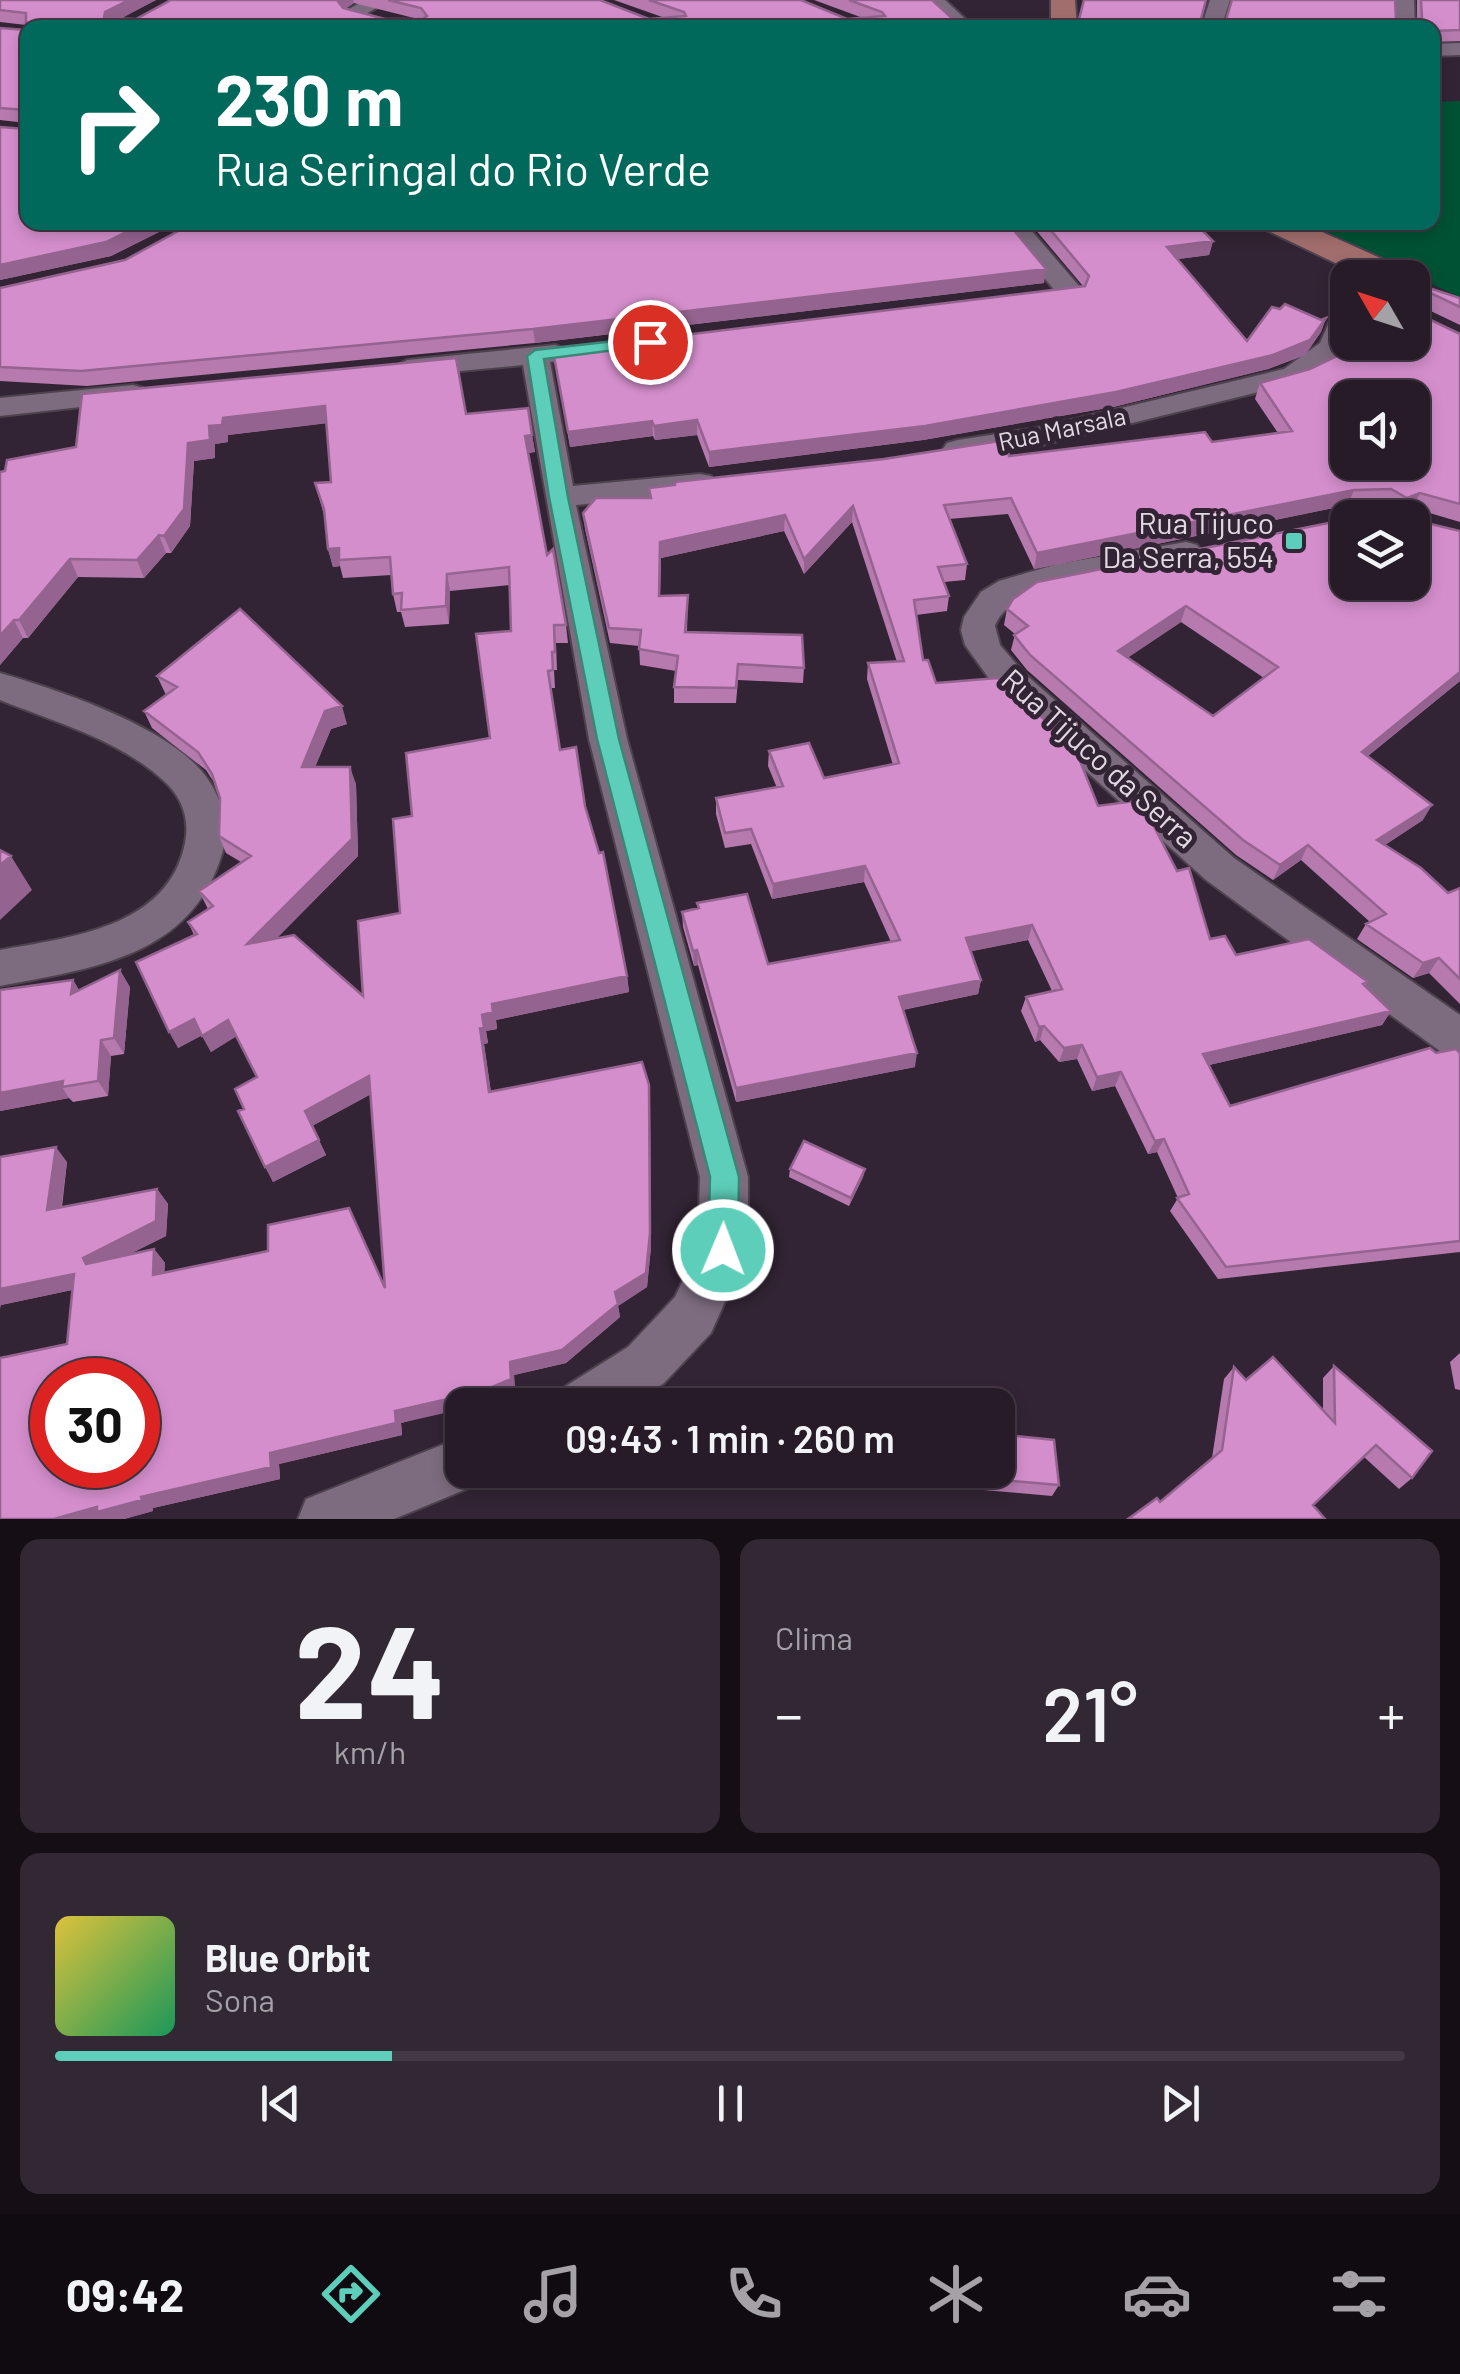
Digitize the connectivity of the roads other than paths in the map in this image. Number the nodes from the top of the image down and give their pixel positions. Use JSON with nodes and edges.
{"nodes":[{"id":1,"x":380,"y":0,"type":"edge"},
{"id":2,"x":934,"y":0,"type":"edge"},
{"id":3,"x":354,"y":13,"type":"junction"},
{"id":4,"x":341,"y":20,"type":"edge"},
{"id":5,"x":388,"y":20,"type":"edge"},
{"id":6,"x":956,"y":20,"type":"edge"},
{"id":7,"x":1017,"y":230,"type":"edge"},
{"id":8,"x":1288,"y":230,"type":"edge"},
{"id":9,"x":1338,"y":260,"type":"edge"},
{"id":10,"x":1030,"y":297,"type":"edge"},
{"id":11,"x":1330,"y":350,"type":"edge"},
{"id":12,"x":376,"y":371,"type":"edge"},
{"id":13,"x":158,"y":392,"type":"edge"},
{"id":14,"x":0,"y":408,"type":"edge"},
{"id":15,"x":935,"y":453,"type":"edge"},
{"id":16,"x":728,"y":480,"type":"edge"},
{"id":17,"x":558,"y":497,"type":"junction"},
{"id":18,"x":1221,"y":545,"type":"edge"},
{"id":19,"x":0,"y":686,"type":"edge"},
{"id":20,"x":0,"y":968,"type":"edge"},
{"id":21,"x":1460,"y":1040,"type":"edge"},
{"id":22,"x":611,"y":1388,"type":"edge"},
{"id":23,"x":445,"y":1471,"type":"edge"},
{"id":24,"x":326,"y":1519,"type":"edge"}],
"edges":[{"from":1,"to":3,"type":"street"},
{"from":2,"to":6,"type":"street"},
{"from":3,"to":4,"type":"street"},
{"from":3,"to":5,"type":"street"},
{"from":7,"to":10,"type":"street"},
{"from":8,"to":9,"type":"main road"},
{"from":11,"to":15,"type":"street","name":"Rua Marsala"},
{"from":12,"to":17,"type":"street"},
{"from":13,"to":14,"type":"street"},
{"from":16,"to":17,"type":"street"},
{"from":17,"to":22,"type":"street"},
{"from":18,"to":21,"type":"street","name":"Rua Tijuco da Serra"},
{"from":19,"to":20,"type":"street"},
{"from":23,"to":24,"type":"street"}]}
